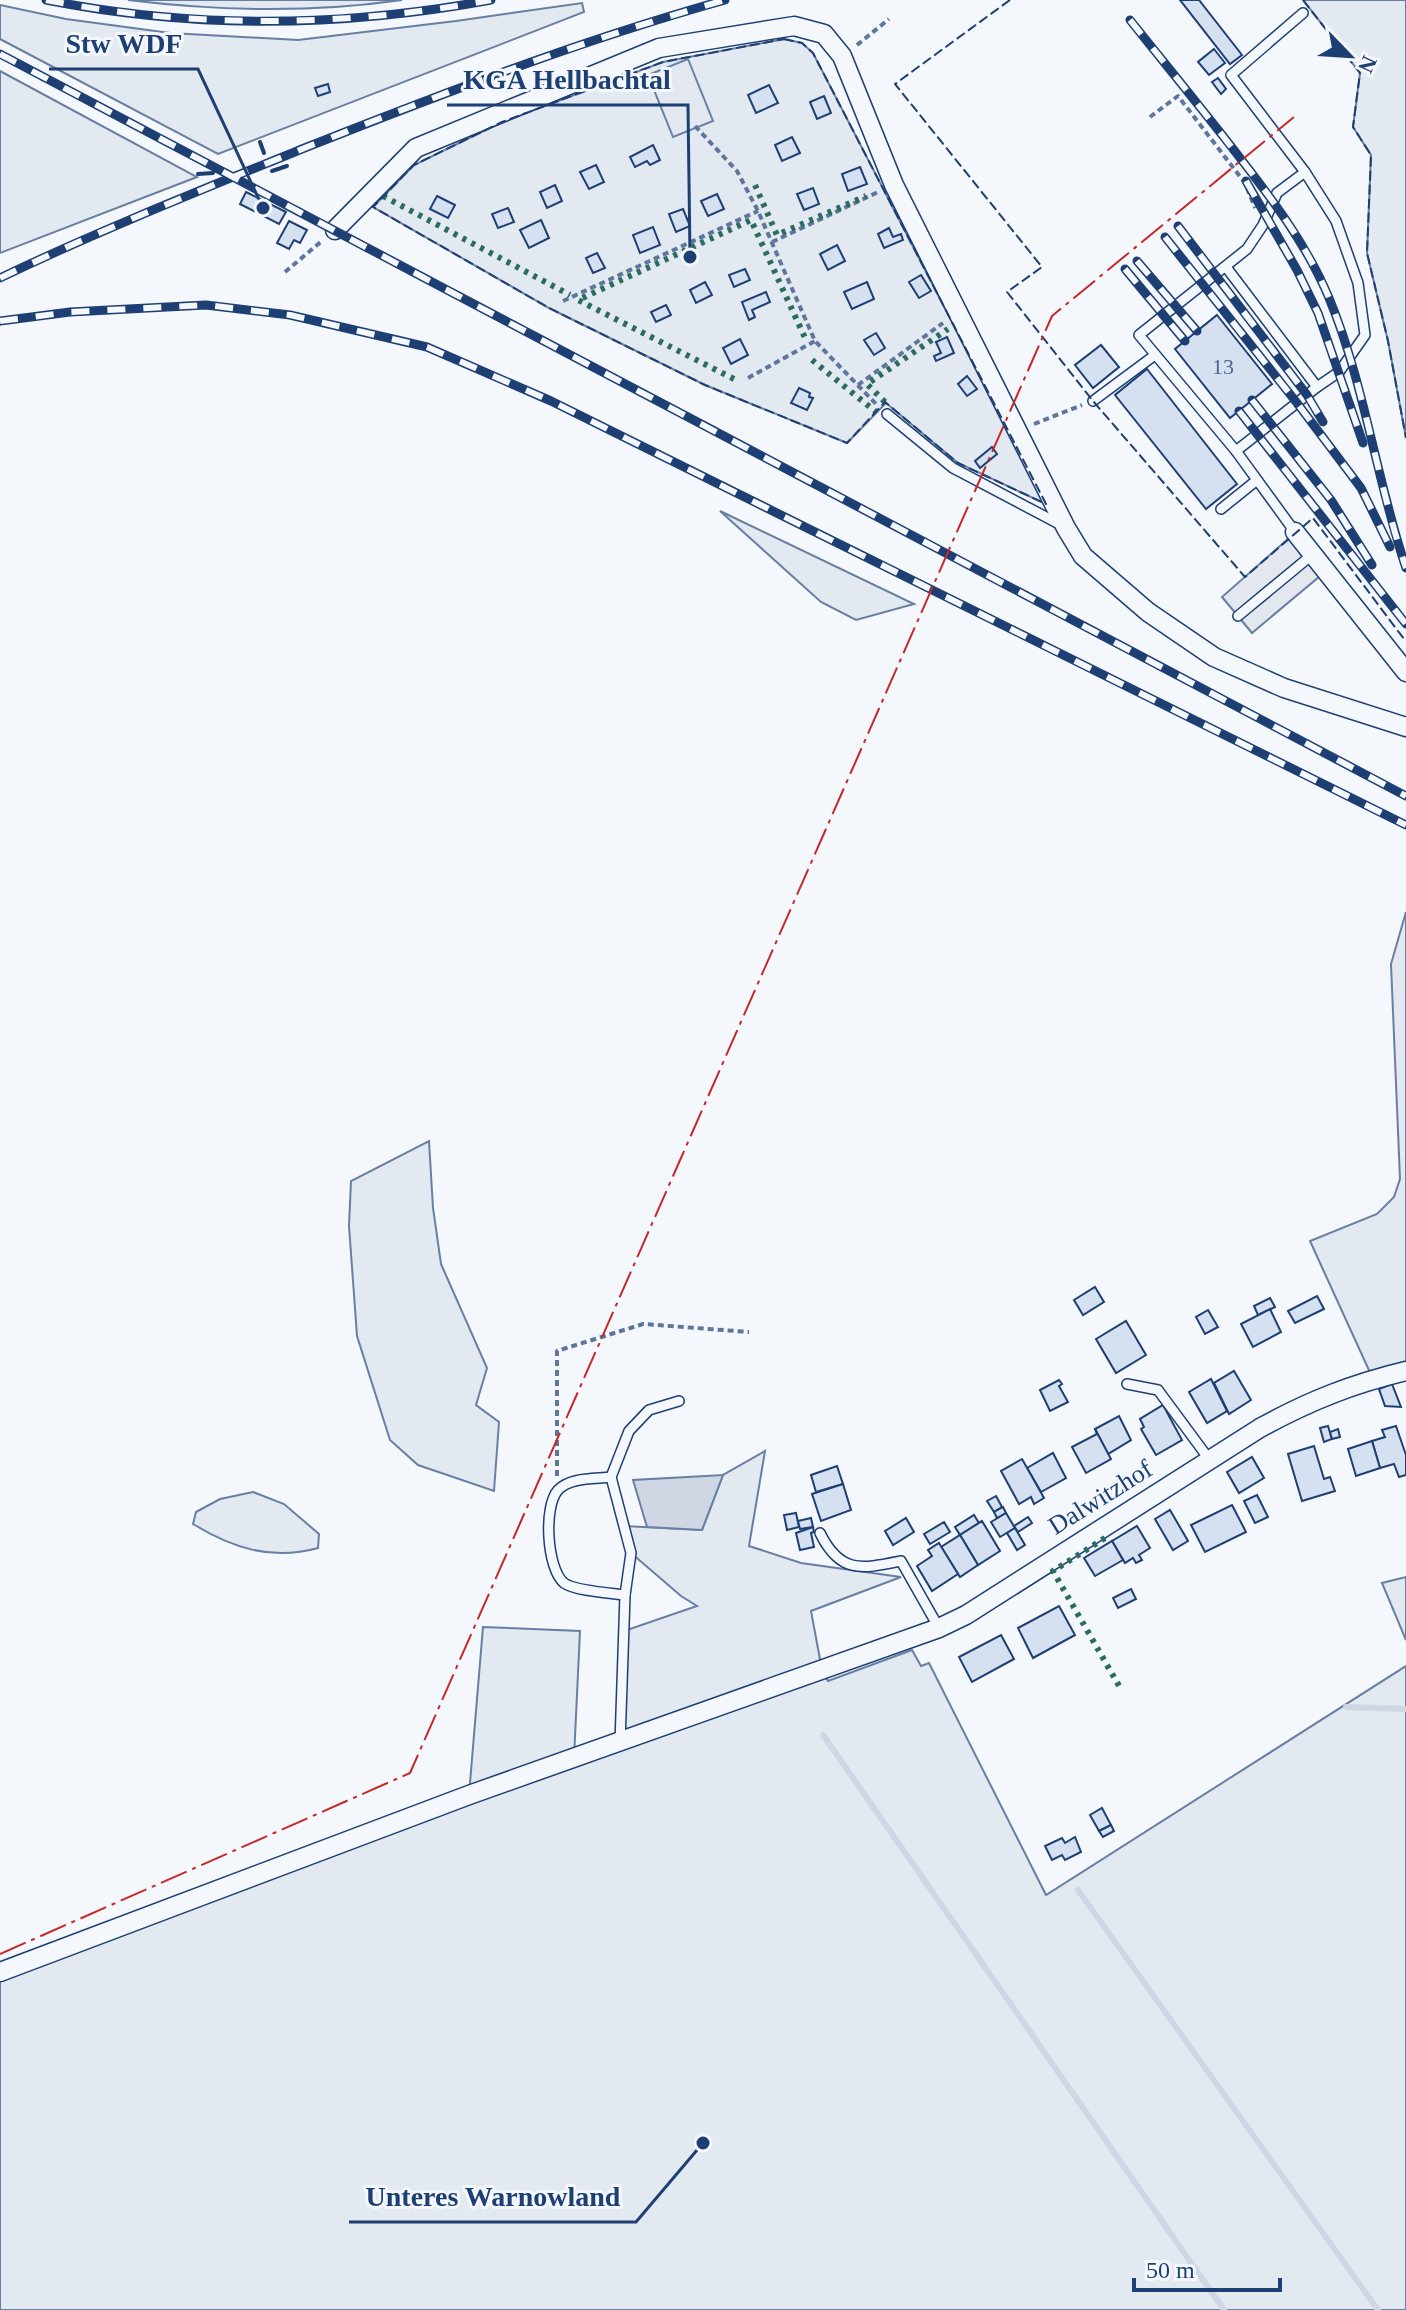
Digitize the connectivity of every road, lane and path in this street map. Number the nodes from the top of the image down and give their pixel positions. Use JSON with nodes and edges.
{"nodes":[{"id":1,"x":1303,"y":13,"type":"dead end"},
{"id":2,"x":889,"y":19,"type":"dead end"},
{"id":3,"x":842,"y":56,"type":"junction"},
{"id":4,"x":1150,"y":117,"type":"dead end"},
{"id":5,"x":695,"y":126,"type":"dead end"},
{"id":6,"x":1305,"y":172,"type":"junction"},
{"id":7,"x":879,"y":192,"type":"dead end"},
{"id":8,"x":758,"y":211,"type":"junction"},
{"id":9,"x":1263,"y":225,"type":"junction"},
{"id":10,"x":335,"y":230,"type":"joint"},
{"id":11,"x":772,"y":242,"type":"junction"},
{"id":12,"x":1226,"y":267,"type":"junction"},
{"id":13,"x":285,"y":272,"type":"dead end"},
{"id":14,"x":563,"y":301,"type":"dead end"},
{"id":15,"x":943,"y":322,"type":"dead end"},
{"id":16,"x":815,"y":341,"type":"junction"},
{"id":17,"x":1155,"y":355,"type":"junction"},
{"id":18,"x":748,"y":378,"type":"dead end"},
{"id":19,"x":858,"y":385,"type":"junction"},
{"id":20,"x":1317,"y":387,"type":"junction"},
{"id":21,"x":1093,"y":401,"type":"joint"},
{"id":22,"x":887,"y":414,"type":"joint"},
{"id":23,"x":1017,"y":430,"type":"junction"},
{"id":24,"x":1236,"y":451,"type":"junction"},
{"id":25,"x":1257,"y":480,"type":"junction"},
{"id":26,"x":1221,"y":509,"type":"dead end"},
{"id":27,"x":1066,"y":528,"type":"junction"},
{"id":28,"x":1295,"y":532,"type":"joint"},
{"id":29,"x":1313,"y":554,"type":"junction"},
{"id":30,"x":1238,"y":616,"type":"dead end"},
{"id":31,"x":1406,"y":672,"type":"edge"},
{"id":32,"x":1406,"y":727,"type":"edge"},
{"id":33,"x":749,"y":1332,"type":"dead end"},
{"id":34,"x":1406,"y":1371,"type":"edge"},
{"id":35,"x":1127,"y":1384,"type":"dead end"},
{"id":36,"x":679,"y":1401,"type":"dead end"},
{"id":37,"x":1209,"y":1459,"type":"junction"},
{"id":38,"x":611,"y":1477,"type":"junction"},
{"id":39,"x":557,"y":1490,"type":"junction"},
{"id":40,"x":820,"y":1533,"type":"dead end"},
{"id":41,"x":625,"y":1595,"type":"junction"},
{"id":42,"x":939,"y":1628,"type":"junction"},
{"id":43,"x":620,"y":1743,"type":"junction"},
{"id":44,"x":0,"y":1972,"type":"edge"}],
"edges":[{"from":1,"to":6,"type":"lane"},
{"from":2,"to":3,"type":"path"},
{"from":3,"to":10,"type":"street"},
{"from":3,"to":23,"type":"street"},
{"from":4,"to":9,"type":"path"},
{"from":5,"to":8,"type":"path"},
{"from":6,"to":9,"type":"lane"},
{"from":6,"to":20,"type":"lane"},
{"from":7,"to":11,"type":"path"},
{"from":8,"to":11,"type":"path"},
{"from":8,"to":14,"type":"path"},
{"from":9,"to":12,"type":"lane"},
{"from":10,"to":13,"type":"path"},
{"from":11,"to":16,"type":"path"},
{"from":12,"to":17,"type":"lane"},
{"from":12,"to":20,"type":"lane"},
{"from":15,"to":19,"type":"path"},
{"from":16,"to":18,"type":"path"},
{"from":16,"to":19,"type":"path"},
{"from":17,"to":21,"type":"lane"},
{"from":17,"to":24,"type":"lane"},
{"from":19,"to":22,"type":"path"},
{"from":20,"to":24,"type":"lane"},
{"from":21,"to":23,"type":"path"},
{"from":22,"to":27,"type":"lane"},
{"from":23,"to":27,"type":"street"},
{"from":24,"to":25,"type":"lane"},
{"from":25,"to":26,"type":"lane"},
{"from":25,"to":28,"type":"lane"},
{"from":27,"to":32,"type":"street"},
{"from":28,"to":29,"type":"street"},
{"from":29,"to":30,"type":"lane"},
{"from":29,"to":31,"type":"street"},
{"from":33,"to":39,"type":"path"},
{"from":34,"to":37,"type":"street","name":"Dalwitzhof"},
{"from":35,"to":37,"type":"lane"},
{"from":36,"to":38,"type":"lane"},
{"from":37,"to":42,"type":"street","name":"Dalwitzhof"},
{"from":38,"to":39,"type":"lane"},
{"from":38,"to":41,"type":"lane"},
{"from":39,"to":41,"type":"lane"},
{"from":40,"to":42,"type":"lane"},
{"from":41,"to":43,"type":"lane"},
{"from":42,"to":43,"type":"street","name":"Dalwitzhof"},
{"from":43,"to":44,"type":"street","name":"Dalwitzhof"}]}
